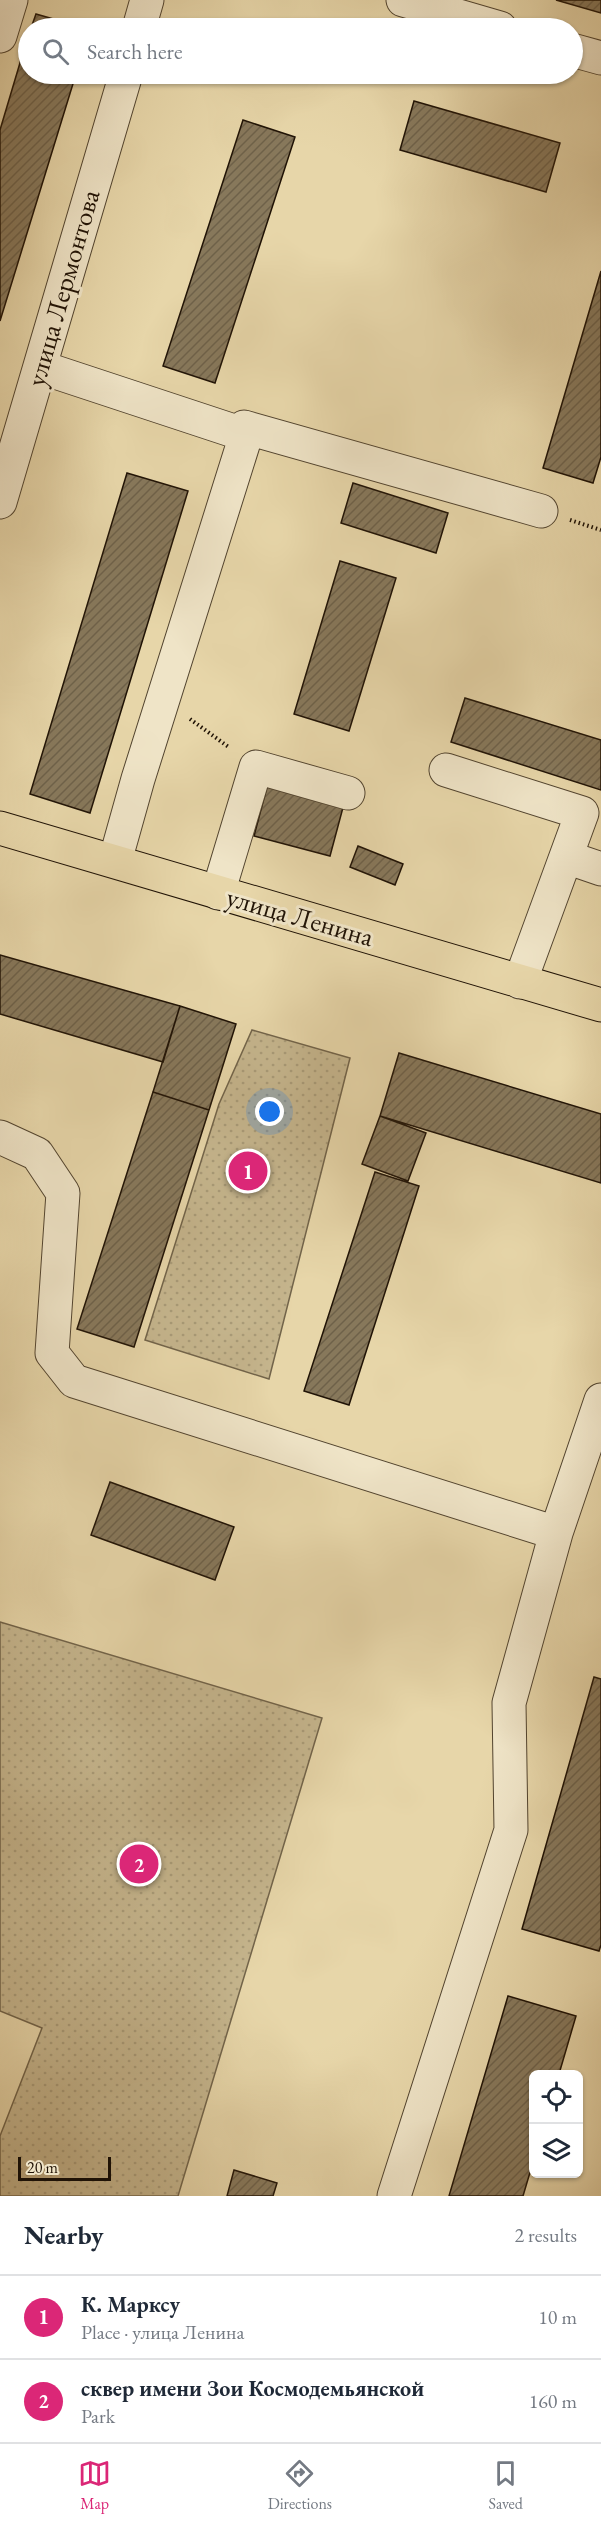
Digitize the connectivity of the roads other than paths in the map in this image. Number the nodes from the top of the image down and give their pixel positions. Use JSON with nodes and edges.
{"nodes":[{"id":1,"x":12,"y":0,"type":"edge"},
{"id":2,"x":147,"y":0,"type":"edge"},
{"id":3,"x":403,"y":0,"type":"edge"},
{"id":4,"x":142,"y":18,"type":"edge"},
{"id":5,"x":465,"y":18,"type":"edge"},
{"id":6,"x":0,"y":36,"type":"edge"},
{"id":7,"x":583,"y":53,"type":"edge"},
{"id":8,"x":601,"y":58,"type":"edge"},
{"id":9,"x":123,"y":84,"type":"edge"},
{"id":10,"x":40,"y":367,"type":"junction"},
{"id":11,"x":246,"y":435,"type":"junction"},
{"id":12,"x":0,"y":502,"type":"edge"},
{"id":13,"x":540,"y":511,"type":"dead end"},
{"id":14,"x":446,"y":770,"type":"dead end"},
{"id":15,"x":348,"y":793,"type":"dead end"},
{"id":16,"x":0,"y":828,"type":"edge"},
{"id":17,"x":566,"y":857,"type":"junction"},
{"id":18,"x":115,"y":861,"type":"junction"},
{"id":19,"x":601,"y":869,"type":"edge"},
{"id":20,"x":218,"y":893,"type":"junction"},
{"id":21,"x":520,"y":982,"type":"junction"},
{"id":22,"x":601,"y":1005,"type":"edge"},
{"id":23,"x":0,"y":1137,"type":"edge"},
{"id":24,"x":601,"y":1400,"type":"edge"},
{"id":25,"x":556,"y":1533,"type":"junction"},
{"id":26,"x":394,"y":2196,"type":"edge"}],
"edges":[{"from":1,"to":6,"type":"street"},
{"from":2,"to":4,"type":"street"},
{"from":3,"to":5,"type":"street"},
{"from":7,"to":8,"type":"street"},
{"from":9,"to":10,"type":"street","name":"улица Лермонтова"},
{"from":10,"to":11,"type":"street"},
{"from":10,"to":12,"type":"street","name":"улица Лермонтова"},
{"from":11,"to":13,"type":"street"},
{"from":11,"to":18,"type":"street"},
{"from":14,"to":17,"type":"street"},
{"from":15,"to":20,"type":"street"},
{"from":16,"to":18,"type":"main road","name":"улица Ленина"},
{"from":17,"to":19,"type":"street"},
{"from":17,"to":21,"type":"street"},
{"from":18,"to":20,"type":"main road","name":"улица Ленина"},
{"from":20,"to":21,"type":"main road","name":"улица Ленина"},
{"from":21,"to":22,"type":"main road","name":"улица Ленина"},
{"from":23,"to":25,"type":"street"},
{"from":24,"to":25,"type":"street"},
{"from":25,"to":26,"type":"street"}]}
